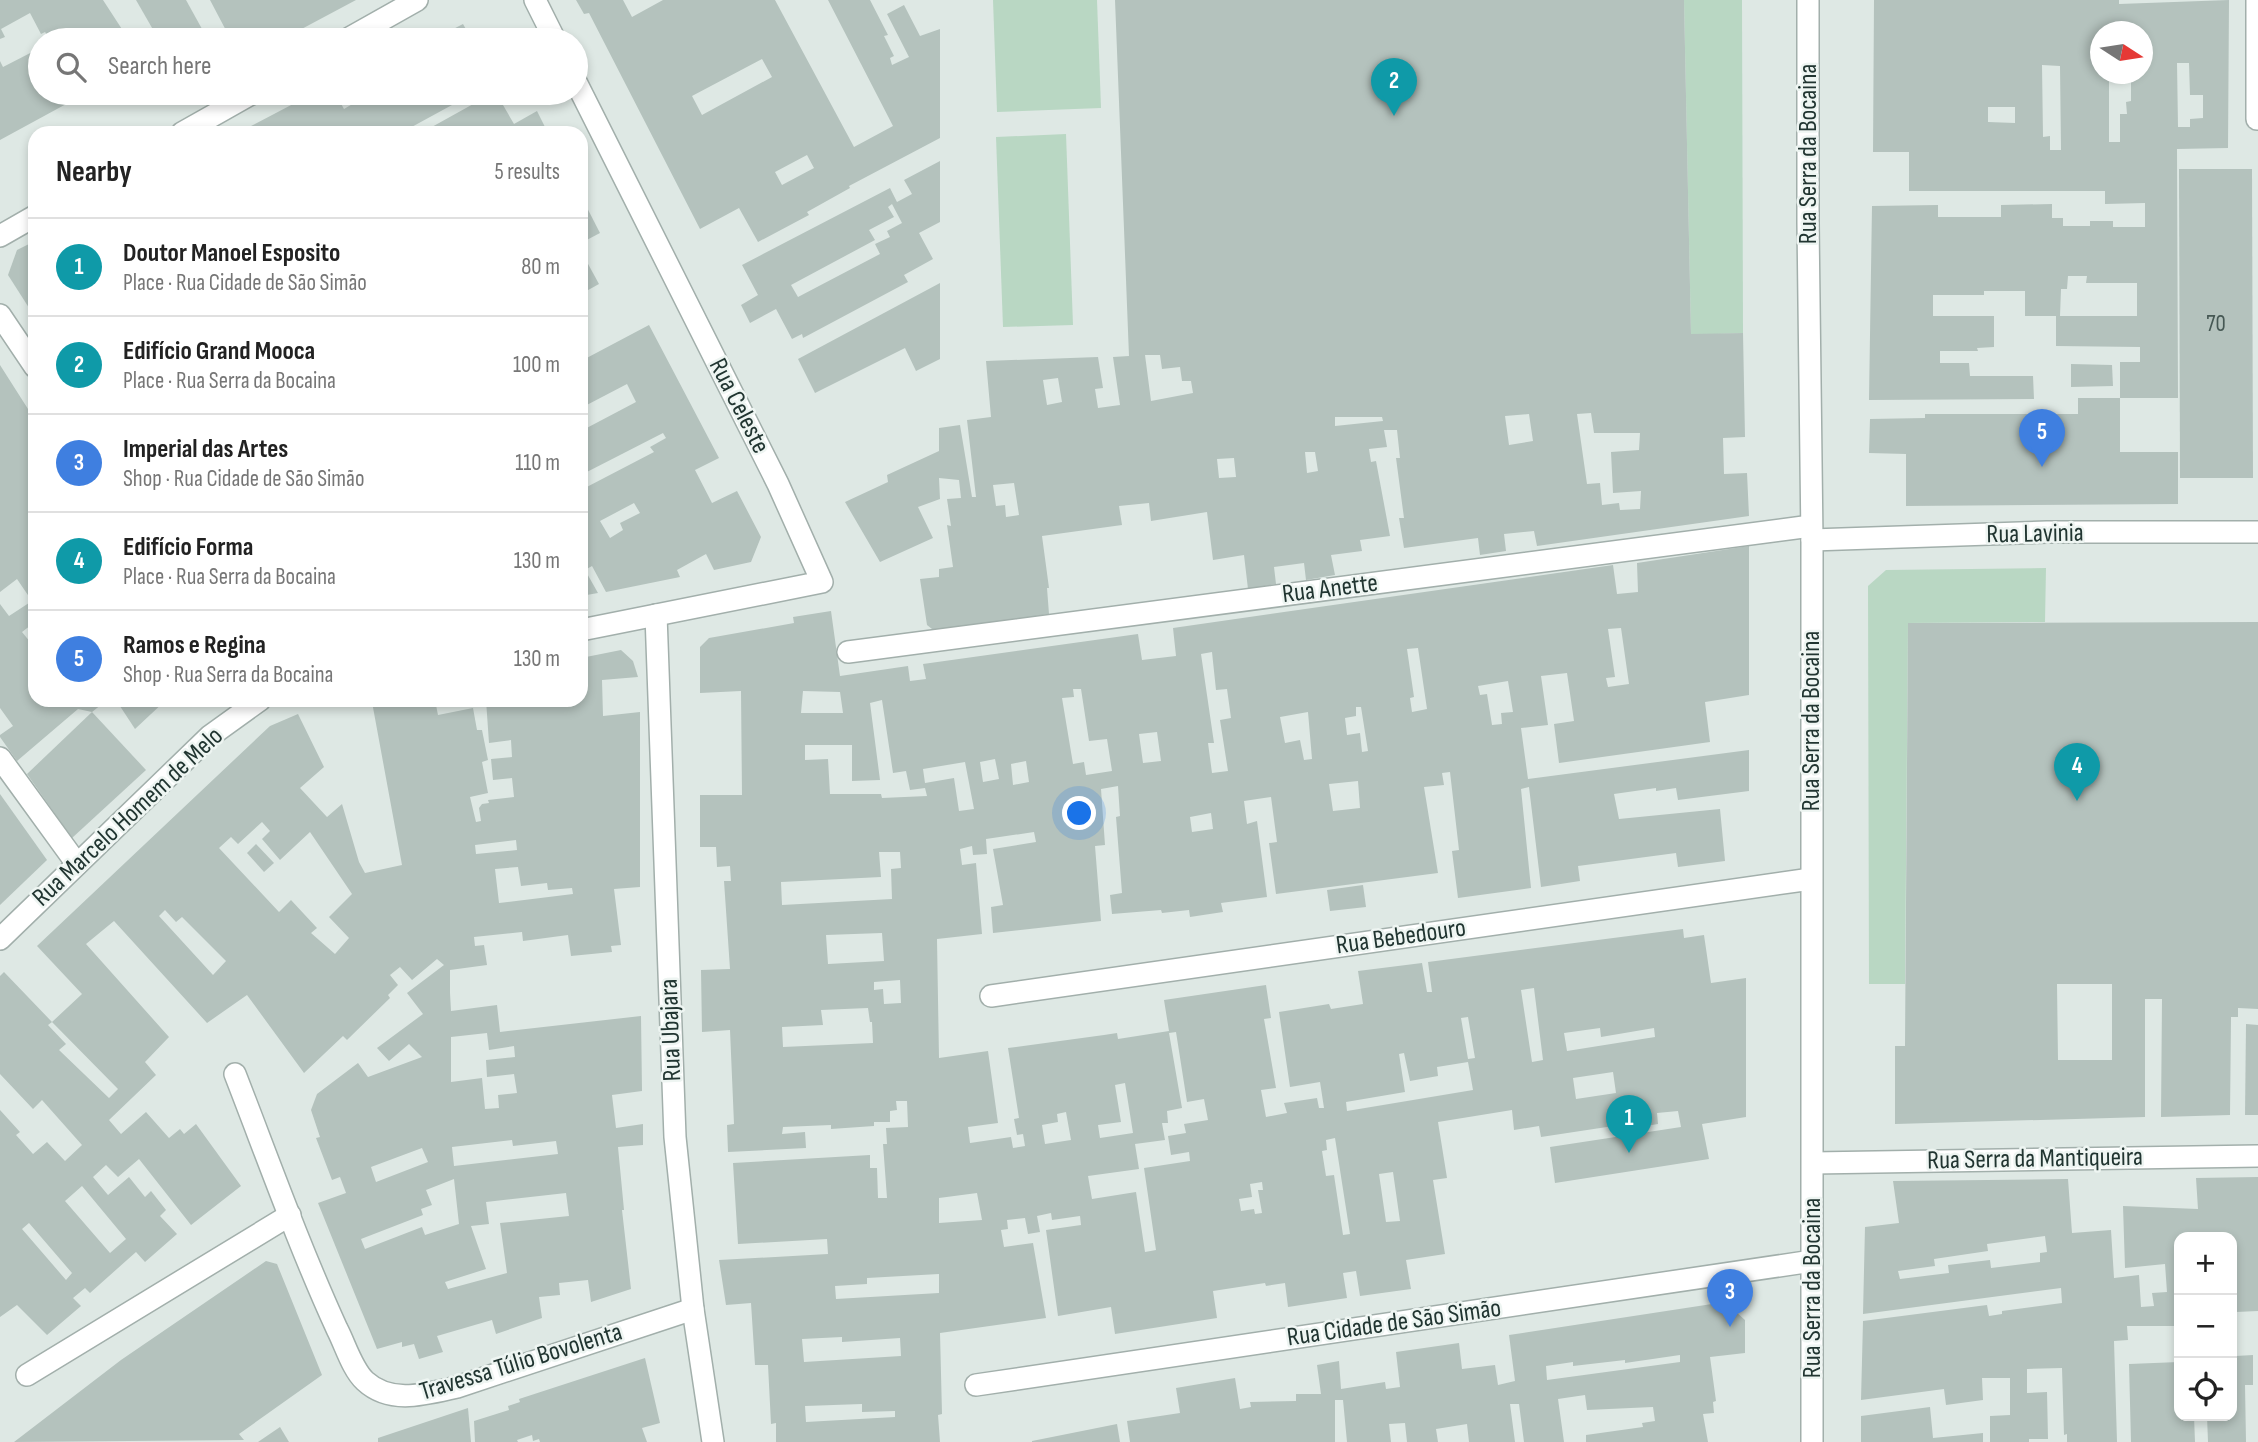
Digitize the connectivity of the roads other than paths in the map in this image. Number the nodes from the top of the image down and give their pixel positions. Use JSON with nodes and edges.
{"nodes":[{"id":1,"x":417,"y":0,"type":"edge"},
{"id":2,"x":535,"y":0,"type":"edge"},
{"id":3,"x":1808,"y":0,"type":"edge"},
{"id":4,"x":2257,"y":0,"type":"edge"},
{"id":5,"x":367,"y":28,"type":"edge"},
{"id":6,"x":549,"y":28,"type":"edge"},
{"id":7,"x":232,"y":105,"type":"edge"},
{"id":8,"x":588,"y":105,"type":"edge"},
{"id":9,"x":2257,"y":119,"type":"edge"},
{"id":10,"x":194,"y":126,"type":"edge"},
{"id":11,"x":28,"y":220,"type":"edge"},
{"id":12,"x":0,"y":236,"type":"edge"},
{"id":13,"x":0,"y":315,"type":"edge"},
{"id":14,"x":28,"y":357,"type":"edge"},
{"id":15,"x":2258,"y":531,"type":"edge"},
{"id":16,"x":1812,"y":533,"type":"junction"},
{"id":17,"x":656,"y":615,"type":"junction"},
{"id":18,"x":588,"y":629,"type":"edge"},
{"id":19,"x":848,"y":652,"type":"dead end"},
{"id":20,"x":249,"y":707,"type":"edge"},
{"id":21,"x":0,"y":758,"type":"edge"},
{"id":22,"x":76,"y":864,"type":"junction"},
{"id":23,"x":1811,"y":879,"type":"junction"},
{"id":24,"x":0,"y":939,"type":"edge"},
{"id":25,"x":991,"y":996,"type":"dead end"},
{"id":26,"x":235,"y":1074,"type":"dead end"},
{"id":27,"x":2258,"y":1156,"type":"edge"},
{"id":28,"x":1813,"y":1163,"type":"junction"},
{"id":29,"x":290,"y":1215,"type":"junction"},
{"id":30,"x":1812,"y":1261,"type":"junction"},
{"id":31,"x":693,"y":1309,"type":"junction"},
{"id":32,"x":27,"y":1375,"type":"dead end"},
{"id":33,"x":976,"y":1385,"type":"dead end"},
{"id":34,"x":713,"y":1442,"type":"edge"},
{"id":35,"x":1812,"y":1442,"type":"edge"}],
"edges":[{"from":1,"to":5,"type":"street"},
{"from":2,"to":6,"type":"street"},
{"from":3,"to":16,"type":"street","name":"Rua Serra da Bocaina"},
{"from":4,"to":9,"type":"street"},
{"from":7,"to":10,"type":"street"},
{"from":8,"to":17,"type":"street","name":"Rua Celeste"},
{"from":11,"to":12,"type":"street"},
{"from":13,"to":14,"type":"street"},
{"from":15,"to":16,"type":"street","name":"Rua Lavinia"},
{"from":16,"to":19,"type":"street","name":"Rua Anette"},
{"from":16,"to":23,"type":"street","name":"Rua Serra da Bocaina"},
{"from":17,"to":18,"type":"street"},
{"from":17,"to":31,"type":"street","name":"Rua Ubajara"},
{"from":20,"to":22,"type":"street","name":"Rua Marcelo Homem de Melo"},
{"from":21,"to":22,"type":"street"},
{"from":22,"to":24,"type":"street","name":"Rua Marcelo Homem de Melo"},
{"from":23,"to":25,"type":"street","name":"Rua Bebedouro"},
{"from":23,"to":28,"type":"street","name":"Rua Serra da Bocaina"},
{"from":26,"to":29,"type":"street","name":"Travessa Túlio Bovolenta"},
{"from":27,"to":28,"type":"street","name":"Rua Serra da Mantiqueira"},
{"from":28,"to":30,"type":"street","name":"Rua Serra da Bocaina"},
{"from":29,"to":31,"type":"street","name":"Travessa Túlio Bovolenta"},
{"from":29,"to":32,"type":"street"},
{"from":30,"to":33,"type":"street","name":"Rua Cidade de São Simão"},
{"from":30,"to":35,"type":"street","name":"Rua Serra da Bocaina"},
{"from":31,"to":34,"type":"street","name":"Rua Ubajara"}]}
